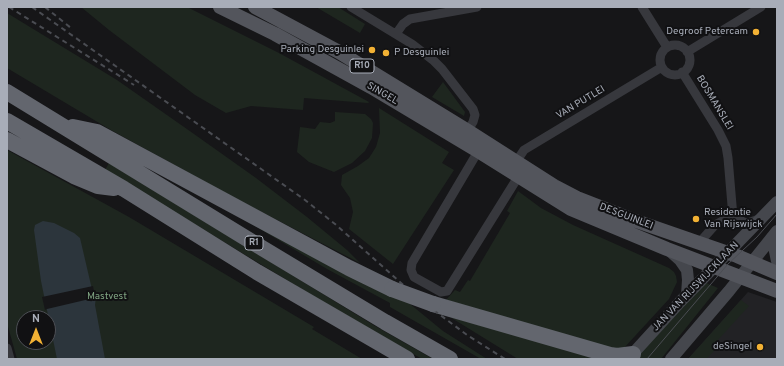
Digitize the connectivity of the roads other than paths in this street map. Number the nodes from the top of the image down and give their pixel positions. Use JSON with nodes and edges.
{"nodes":[{"id":1,"x":220,"y":7,"type":"edge"},
{"id":2,"x":255,"y":7,"type":"edge"},
{"id":3,"x":351,"y":7,"type":"edge"},
{"id":4,"x":477,"y":7,"type":"edge"},
{"id":5,"x":642,"y":7,"type":"edge"},
{"id":6,"x":761,"y":7,"type":"edge"},
{"id":7,"x":396,"y":34,"type":"junction"},
{"id":8,"x":667,"y":47,"type":"junction"},
{"id":9,"x":687,"y":52,"type":"junction"},
{"id":10,"x":662,"y":67,"type":"junction"},
{"id":11,"x":682,"y":72,"type":"junction"},
{"id":12,"x":7,"y":92,"type":"edge"},
{"id":13,"x":7,"y":120,"type":"edge"},
{"id":14,"x":61,"y":124,"type":"junction"},
{"id":15,"x":465,"y":136,"type":"junction"},
{"id":16,"x":7,"y":140,"type":"edge"},
{"id":17,"x":482,"y":146,"type":"junction"},
{"id":18,"x":516,"y":162,"type":"junction"},
{"id":19,"x":518,"y":177,"type":"junction"},
{"id":20,"x":124,"y":189,"type":"junction"},
{"id":21,"x":777,"y":202,"type":"edge"},
{"id":22,"x":734,"y":217,"type":"junction"},
{"id":23,"x":764,"y":217,"type":"junction"},
{"id":24,"x":775,"y":234,"type":"edge"},
{"id":25,"x":699,"y":243,"type":"junction"},
{"id":26,"x":668,"y":249,"type":"junction"},
{"id":27,"x":728,"y":254,"type":"junction"},
{"id":28,"x":777,"y":261,"type":"edge"},
{"id":29,"x":752,"y":263,"type":"junction"},
{"id":30,"x":714,"y":267,"type":"junction"},
{"id":31,"x":777,"y":273,"type":"edge"},
{"id":32,"x":740,"y":277,"type":"junction"},
{"id":33,"x":777,"y":291,"type":"edge"},
{"id":34,"x":687,"y":295,"type":"junction"},
{"id":35,"x":7,"y":348,"type":"edge"},
{"id":36,"x":631,"y":357,"type":"edge"},
{"id":37,"x":10,"y":359,"type":"edge"},
{"id":38,"x":406,"y":359,"type":"edge"},
{"id":39,"x":450,"y":359,"type":"edge"},
{"id":40,"x":671,"y":359,"type":"edge"}],
"edges":[{"from":1,"to":15,"type":"main road","name":"SINGEL","number":"R10"},
{"from":2,"to":15,"type":"main road","name":"SINGEL","number":"R10"},
{"from":3,"to":7,"type":"street"},
{"from":4,"to":7,"type":"street"},
{"from":5,"to":8,"type":"street"},
{"from":6,"to":9,"type":"street"},
{"from":7,"to":15,"type":"street"},
{"from":8,"to":9,"type":"street"},
{"from":8,"to":10,"type":"street"},
{"from":9,"to":11,"type":"street"},
{"from":10,"to":11,"type":"street"},
{"from":10,"to":18,"type":"street","name":"VAN PUTLEI"},
{"from":11,"to":22,"type":"street","name":"BOSMANSLEI"},
{"from":12,"to":14,"type":"highway","number":"R1"},
{"from":13,"to":20,"type":"highway","number":"R1"},
{"from":14,"to":36,"type":"highway","bridge":true},
{"from":14,"to":39,"type":"highway","number":"R1"},
{"from":15,"to":17,"type":"main road","name":"DESGUINLEI","number":"R10"},
{"from":16,"to":20,"type":"highway"},
{"from":17,"to":18,"type":"main road","name":"DESGUINLEI","number":"R10"},
{"from":17,"to":19,"type":"main road","name":"DESGUINLEI","number":"R10"},
{"from":17,"to":19,"type":"street"},
{"from":18,"to":25,"type":"main road","name":"DESGUINLEI","number":"R10"},
{"from":19,"to":26,"type":"main road","name":"DESGUINLEI","number":"R10"},
{"from":20,"to":38,"type":"highway","number":"R1"},
{"from":21,"to":23,"type":"main road","name":"JAN VAN RIJSWIJCKLAAN"},
{"from":22,"to":23,"type":"street"},
{"from":22,"to":25,"type":"street"},
{"from":23,"to":27,"type":"main road","name":"JAN VAN RIJSWIJCKLAAN"},
{"from":24,"to":28,"type":"main road"},
{"from":24,"to":29,"type":"main road"},
{"from":25,"to":27,"type":"main road","name":"DESGUINLEI","number":"R10"},
{"from":26,"to":30,"type":"main road","name":"DESGUINLEI","number":"R10"},
{"from":26,"to":34,"type":"main road","name":"DESGUINLEI"},
{"from":27,"to":29,"type":"main road","name":"DESGUINLEI","number":"R10"},
{"from":27,"to":30,"type":"main road","name":"JAN VAN RIJSWIJCKLAAN"},
{"from":29,"to":31,"type":"main road","name":"DESGUINLEI","number":"R10"},
{"from":29,"to":32,"type":"main road"},
{"from":30,"to":32,"type":"main road","name":"DESGUINLEI","number":"R10"},
{"from":30,"to":34,"type":"main road","name":"JAN VAN RIJSWIJCKLAAN"},
{"from":32,"to":33,"type":"main road","name":"DESGUINLEI","number":"R10"},
{"from":32,"to":40,"type":"main road"},
{"from":34,"to":36,"type":"main road","name":"JAN VAN RIJSWIJCKLAAN"},
{"from":35,"to":37,"type":"street"}]}
